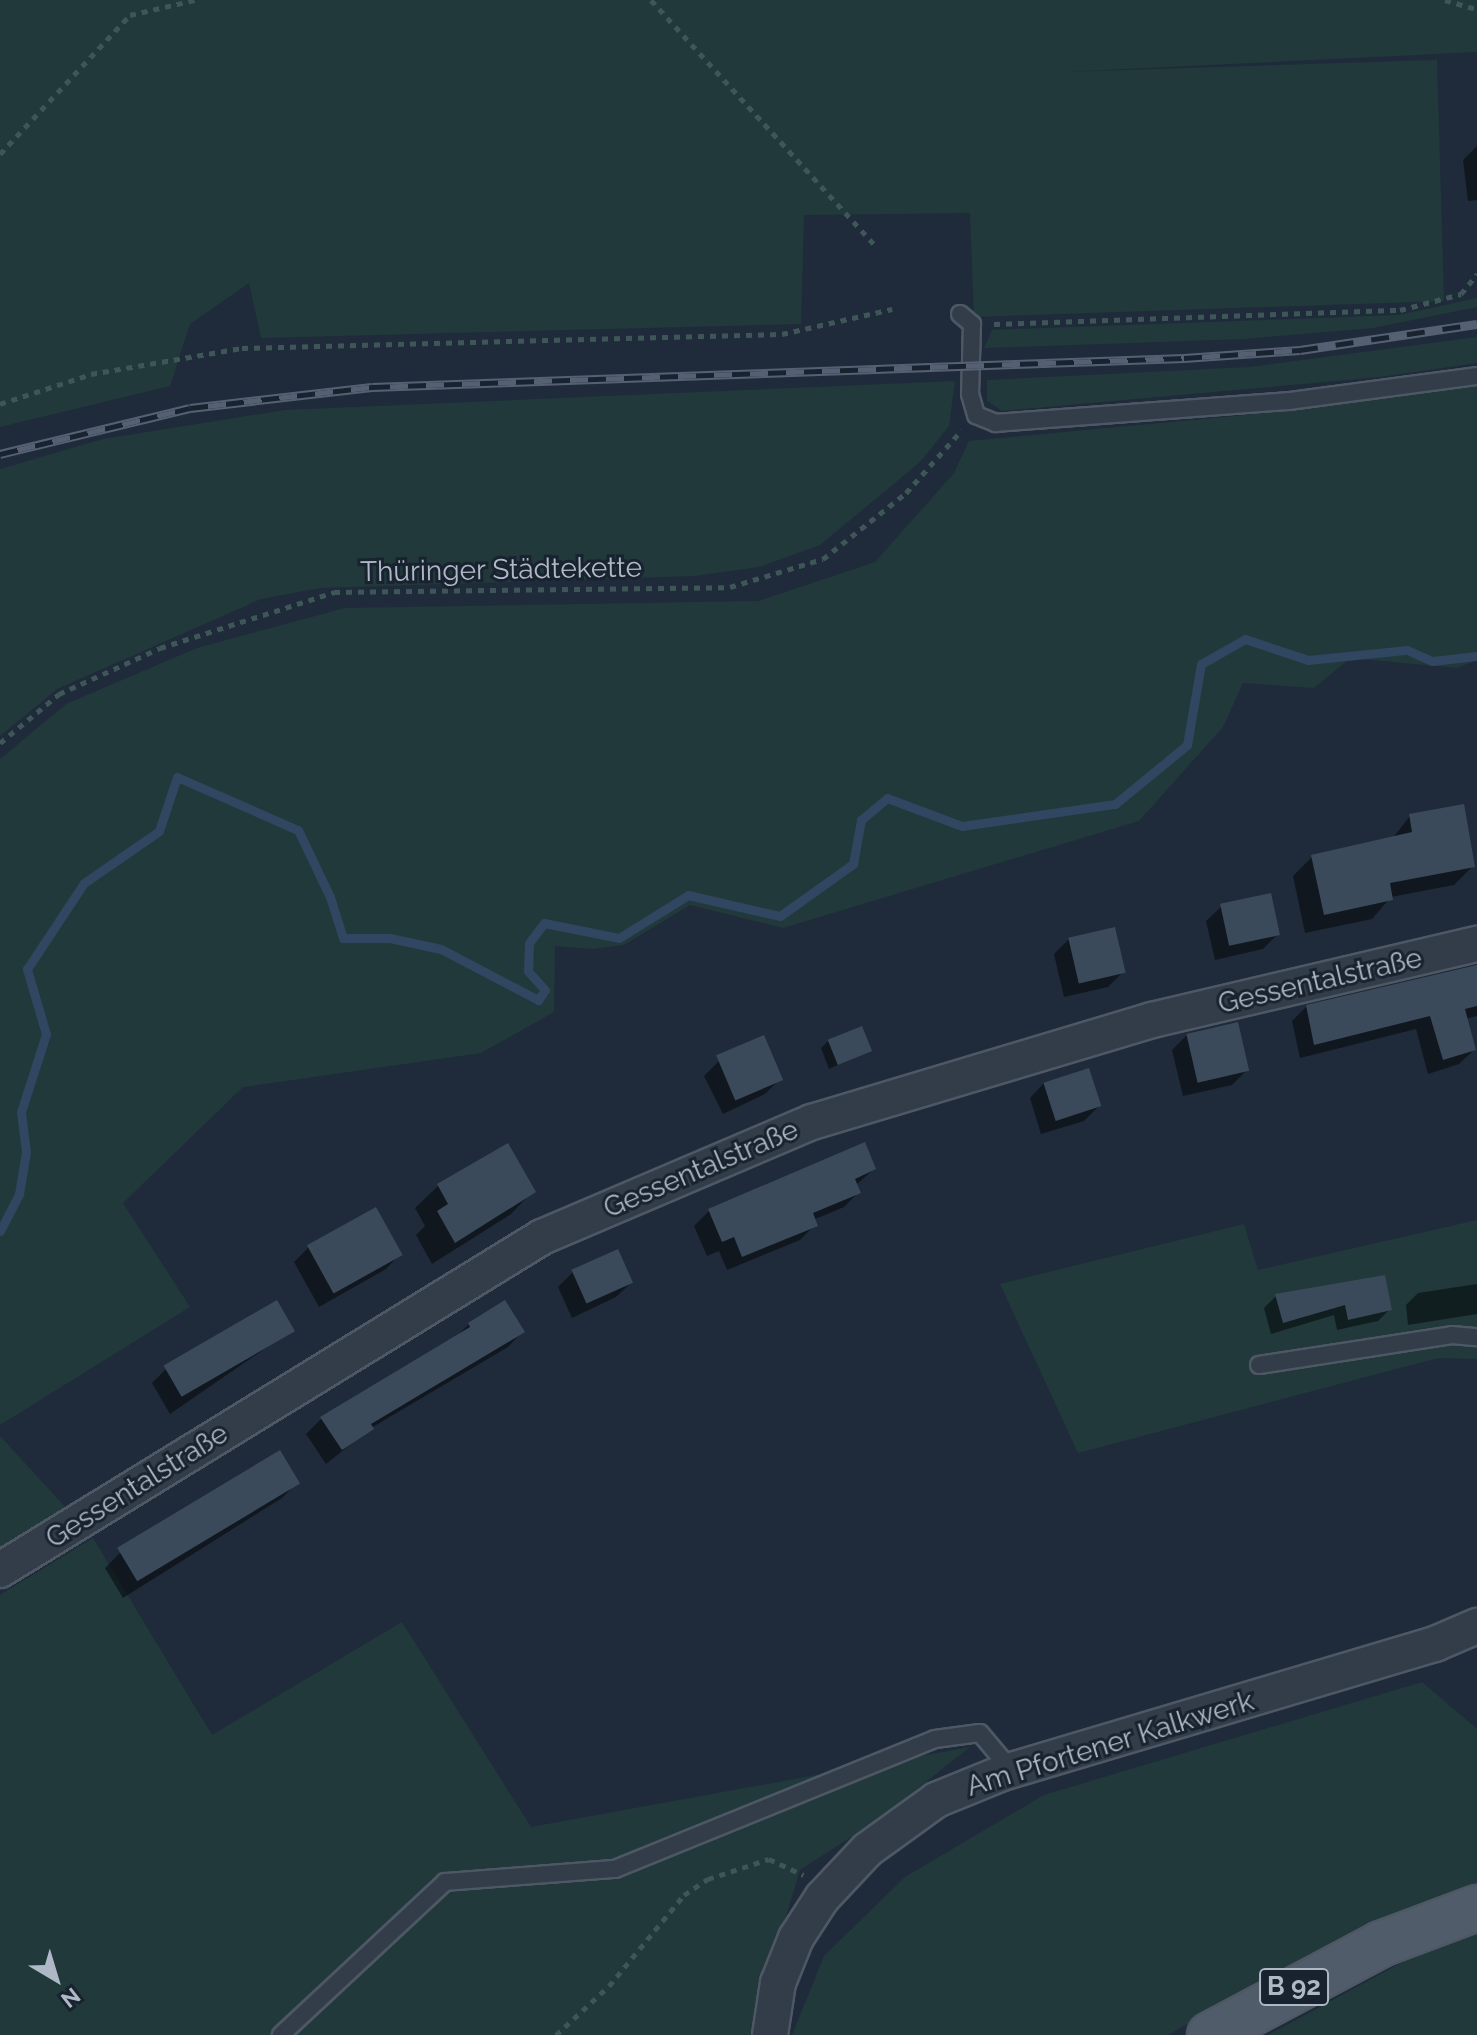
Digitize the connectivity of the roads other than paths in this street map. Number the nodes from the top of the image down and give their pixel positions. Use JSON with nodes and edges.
{"nodes":[{"id":1,"x":966,"y":319,"type":"road end"},
{"id":2,"x":1477,"y":376,"type":"edge"},
{"id":3,"x":1477,"y":944,"type":"edge"},
{"id":4,"x":1477,"y":1337,"type":"edge"},
{"id":5,"x":1259,"y":1365,"type":"dead end"},
{"id":6,"x":0,"y":1570,"type":"edge"},
{"id":7,"x":1477,"y":1626,"type":"edge"},
{"id":8,"x":1012,"y":1771,"type":"junction"},
{"id":9,"x":1477,"y":1908,"type":"edge"},
{"id":10,"x":281,"y":2035,"type":"edge"},
{"id":11,"x":770,"y":2035,"type":"edge"},
{"id":12,"x":1210,"y":2035,"type":"edge"}],
"edges":[{"from":1,"to":2,"type":"lane"},
{"from":3,"to":6,"type":"street","name":"Gessentalstraße"},
{"from":4,"to":5,"type":"lane"},
{"from":7,"to":8,"type":"street","name":"Am Pfortener Kalkwerk"},
{"from":8,"to":10,"type":"lane"},
{"from":8,"to":11,"type":"street","name":"Am Pfortener Kalkwerk"},
{"from":9,"to":12,"type":"main road","number":"B 92"}]}
